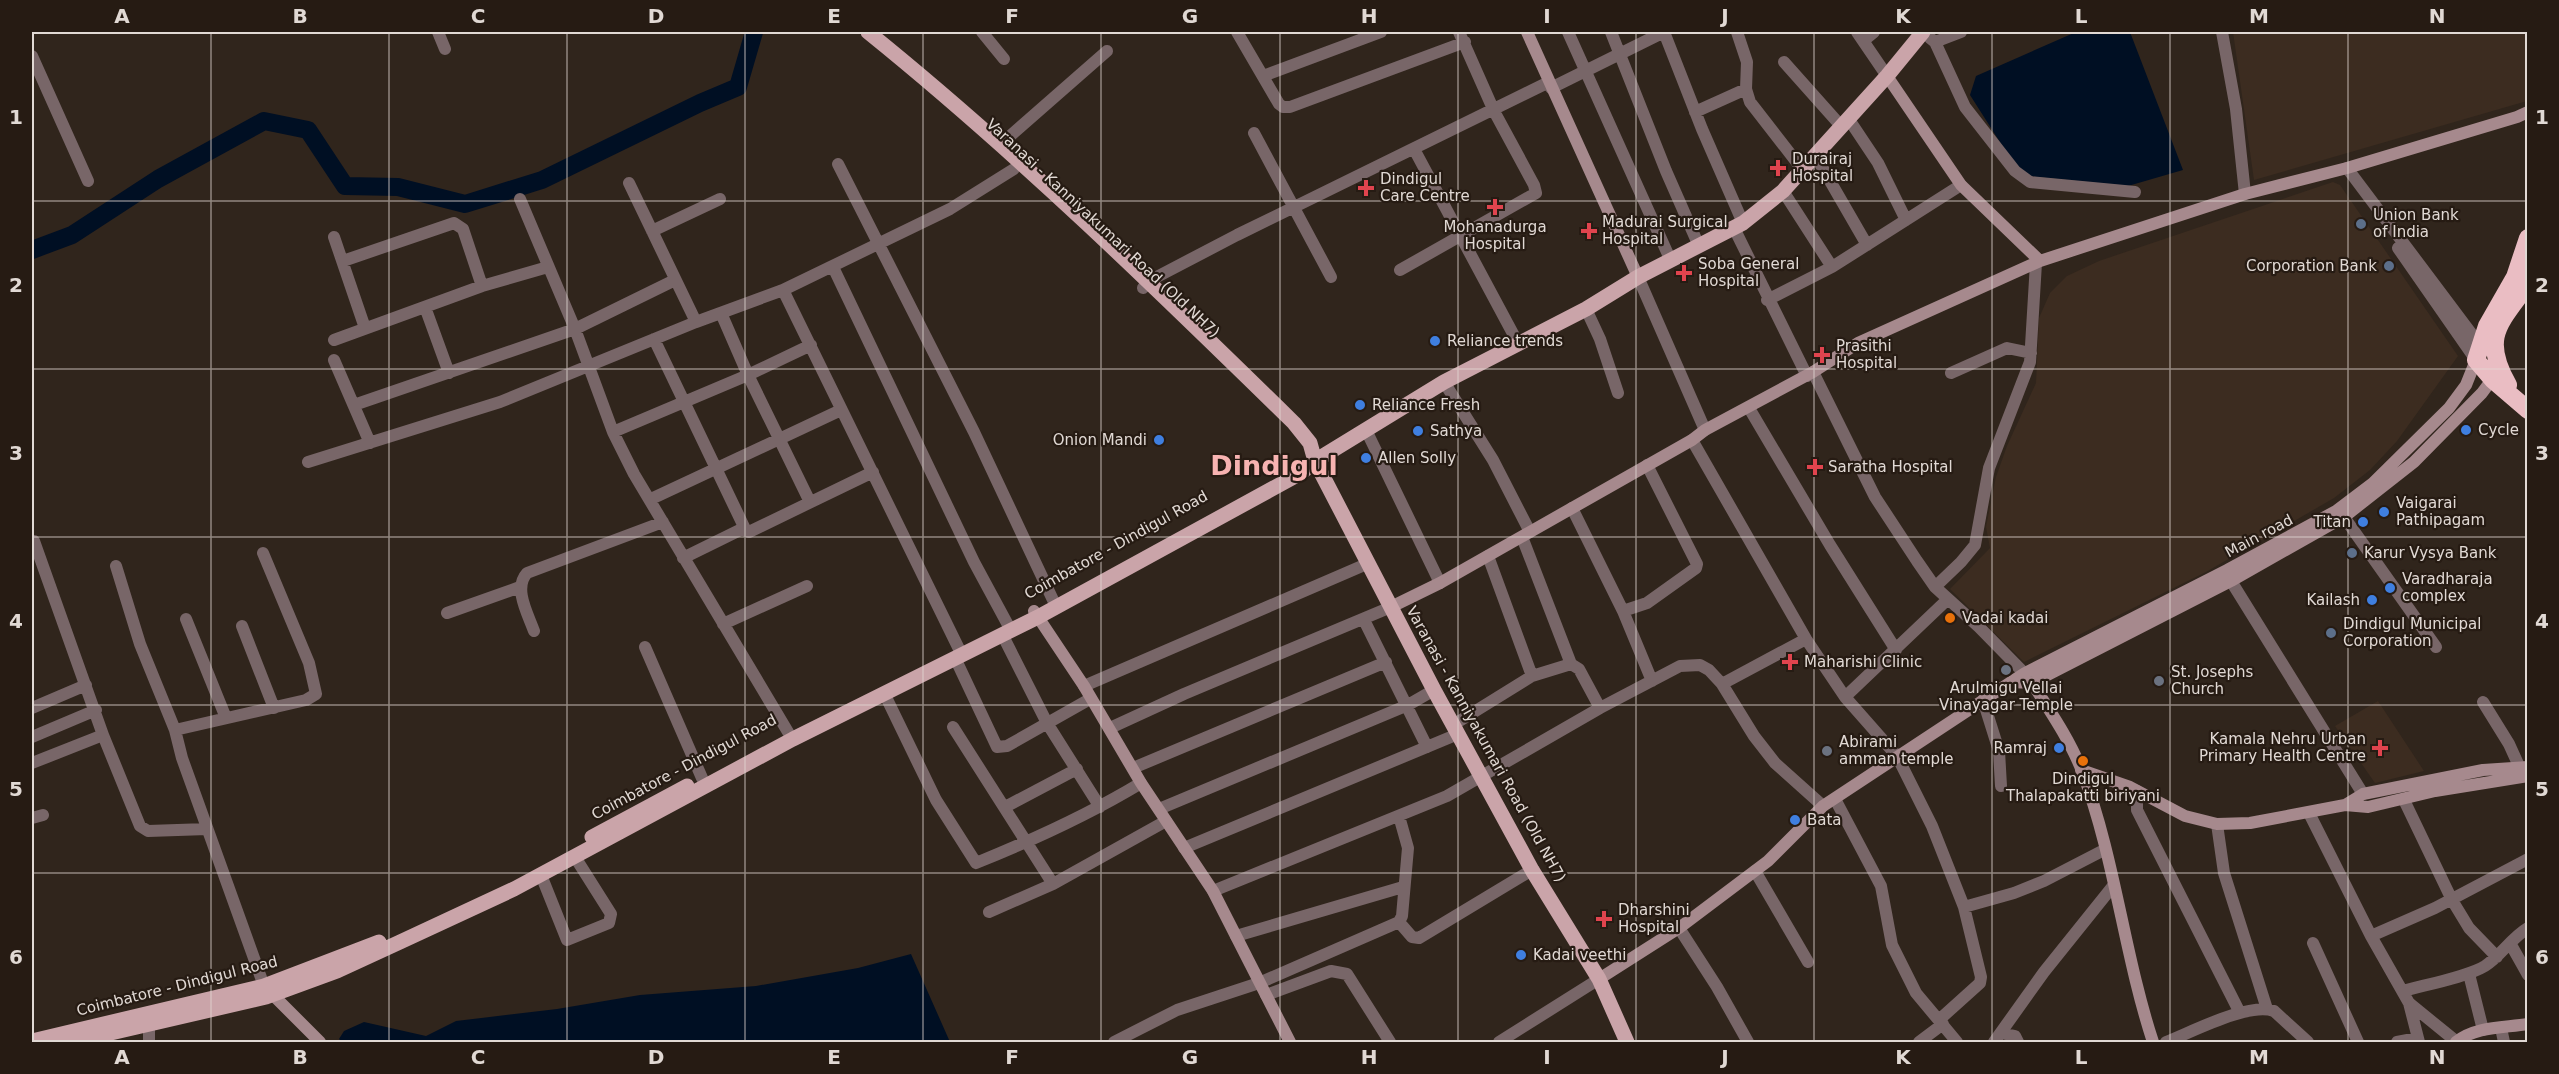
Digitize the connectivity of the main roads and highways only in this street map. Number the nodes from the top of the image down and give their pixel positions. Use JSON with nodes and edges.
{"nodes":[{"id":1,"x":1527,"y":32,"type":"edge"},
{"id":2,"x":1922,"y":32,"type":"edge"},
{"id":3,"x":864,"y":33,"type":"edge"},
{"id":4,"x":1887,"y":76,"type":"junction"},
{"id":5,"x":2528,"y":112,"type":"edge"},
{"id":6,"x":2528,"y":238,"type":"edge"},
{"id":7,"x":2038,"y":262,"type":"junction"},
{"id":8,"x":1638,"y":278,"type":"junction"},
{"id":9,"x":2528,"y":284,"type":"edge"},
{"id":10,"x":1146,"y":285,"type":"junction"},
{"id":11,"x":2478,"y":352,"type":"junction"},
{"id":12,"x":2495,"y":372,"type":"junction"},
{"id":13,"x":2522,"y":404,"type":"edge"},
{"id":14,"x":1315,"y":461,"type":"junction"},
{"id":15,"x":2229,"y":575,"type":"junction"},
{"id":16,"x":1392,"y":607,"type":"junction"},
{"id":17,"x":1036,"y":614,"type":"junction"},
{"id":18,"x":958,"y":654,"type":"junction"},
{"id":19,"x":2028,"y":678,"type":"junction"},
{"id":20,"x":2523,"y":766,"type":"edge"},
{"id":21,"x":2081,"y":770,"type":"junction"},
{"id":22,"x":2528,"y":776,"type":"edge"},
{"id":23,"x":2345,"y":805,"type":"junction"},
{"id":24,"x":1599,"y":979,"type":"junction"},
{"id":25,"x":268,"y":991,"type":"junction"},
{"id":26,"x":2528,"y":1024,"type":"edge"},
{"id":27,"x":32,"y":1041,"type":"edge"},
{"id":28,"x":72,"y":1042,"type":"edge"},
{"id":29,"x":320,"y":1042,"type":"edge"},
{"id":30,"x":1290,"y":1042,"type":"edge"},
{"id":31,"x":1627,"y":1042,"type":"edge"},
{"id":32,"x":2153,"y":1042,"type":"edge"},
{"id":33,"x":2457,"y":1042,"type":"edge"}],
"edges":[{"from":1,"to":8,"type":"main road"},
{"from":2,"to":4,"type":"main road"},
{"from":3,"to":10,"type":"main road","name":"Varanasi - Kanniyakumari Road (Old NH7)"},
{"from":3,"to":10,"type":"main road","name":"Varanasi - Kanniyakumari Road (Old NH7)"},
{"from":4,"to":7,"type":"main road"},
{"from":4,"to":8,"type":"main road"},
{"from":5,"to":7,"type":"main road"},
{"from":6,"to":11,"type":"highway"},
{"from":7,"to":16,"type":"main road"},
{"from":8,"to":14,"type":"main road"},
{"from":9,"to":12,"type":"highway"},
{"from":10,"to":14,"type":"main road","name":"Varanasi - Kanniyakumari Road (Old NH7)"},
{"from":11,"to":12,"type":"highway"},
{"from":11,"to":15,"type":"main road","name":"Main road"},
{"from":12,"to":13,"type":"highway"},
{"from":12,"to":15,"type":"main road","name":"Main road"},
{"from":14,"to":16,"type":"main road","name":"Varanasi - Kanniyakumari Road (Old NH7)"},
{"from":14,"to":17,"type":"main road","name":"Coimbatore - Dindigul Road"},
{"from":14,"to":17,"type":"main road","name":"Coimbatore - Dindigul Road"},
{"from":15,"to":19,"type":"main road","name":"Main road"},
{"from":16,"to":24,"type":"main road","name":"Varanasi - Kanniyakumari Road (Old NH7)"},
{"from":17,"to":18,"type":"main road","name":"Coimbatore - Dindigul Road"},
{"from":17,"to":30,"type":"main road"},
{"from":18,"to":25,"type":"main road","name":"Coimbatore - Dindigul Road"},
{"from":18,"to":25,"type":"main road","name":"Coimbatore - Dindigul Road"},
{"from":19,"to":21,"type":"main road"},
{"from":19,"to":24,"type":"main road"},
{"from":20,"to":23,"type":"main road"},
{"from":21,"to":23,"type":"main road"},
{"from":21,"to":32,"type":"main road"},
{"from":22,"to":23,"type":"main road"},
{"from":24,"to":31,"type":"main road","name":"Varanasi - Kanniyakumari Road (Old NH7)"},
{"from":25,"to":27,"type":"main road","name":"Coimbatore - Dindigul Road"},
{"from":25,"to":28,"type":"main road","name":"Coimbatore - Dindigul Road"},
{"from":25,"to":29,"type":"main road"},
{"from":26,"to":33,"type":"main road"}]}
